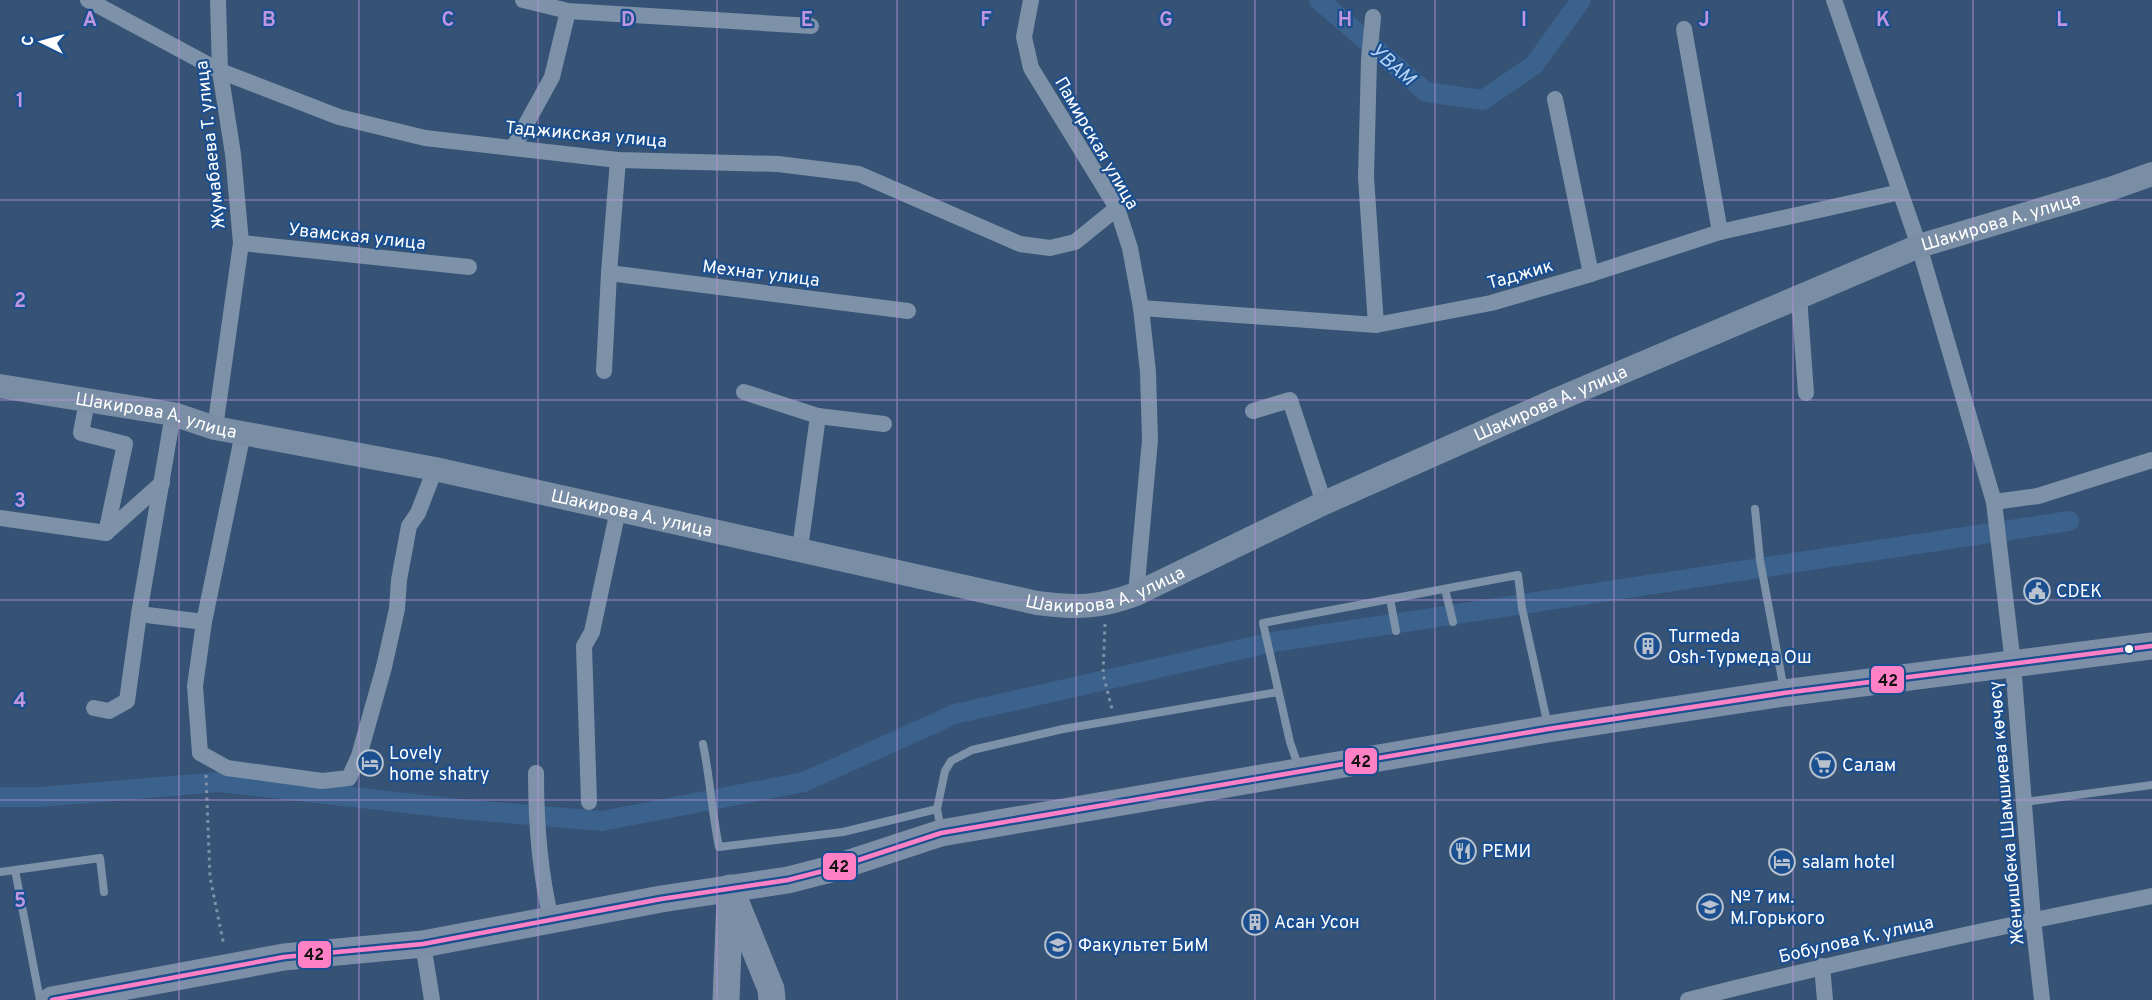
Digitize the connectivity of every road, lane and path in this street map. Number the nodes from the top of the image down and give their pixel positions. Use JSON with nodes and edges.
{"nodes":[{"id":1,"x":88,"y":0,"type":"edge"},
{"id":2,"x":218,"y":0,"type":"edge"},
{"id":3,"x":523,"y":0,"type":"edge"},
{"id":4,"x":1031,"y":0,"type":"edge"},
{"id":5,"x":1834,"y":0,"type":"edge"},
{"id":6,"x":568,"y":11,"type":"junction"},
{"id":7,"x":1373,"y":17,"type":"dead end"},
{"id":8,"x":812,"y":26,"type":"dead end"},
{"id":9,"x":1684,"y":29,"type":"dead end"},
{"id":10,"x":220,"y":71,"type":"junction"},
{"id":11,"x":1555,"y":99,"type":"dead end"},
{"id":12,"x":513,"y":148,"type":"junction"},
{"id":13,"x":618,"y":160,"type":"junction"},
{"id":14,"x":2152,"y":174,"type":"edge"},
{"id":15,"x":1900,"y":192,"type":"junction"},
{"id":16,"x":1117,"y":208,"type":"junction"},
{"id":17,"x":1720,"y":232,"type":"junction"},
{"id":18,"x":241,"y":243,"type":"junction"},
{"id":19,"x":1919,"y":246,"type":"junction"},
{"id":20,"x":469,"y":267,"type":"dead end"},
{"id":21,"x":609,"y":273,"type":"junction"},
{"id":22,"x":1591,"y":274,"type":"junction"},
{"id":23,"x":1799,"y":296,"type":"junction"},
{"id":24,"x":1141,"y":308,"type":"junction"},
{"id":25,"x":908,"y":311,"type":"dead end"},
{"id":26,"x":1376,"y":325,"type":"junction"},
{"id":27,"x":604,"y":372,"type":"dead end"},
{"id":28,"x":0,"y":386,"type":"edge"},
{"id":29,"x":744,"y":392,"type":"dead end"},
{"id":30,"x":1806,"y":393,"type":"dead end"},
{"id":31,"x":87,"y":401,"type":"junction"},
{"id":32,"x":1253,"y":411,"type":"dead end"},
{"id":33,"x":173,"y":414,"type":"junction"},
{"id":34,"x":819,"y":416,"type":"junction"},
{"id":35,"x":884,"y":424,"type":"dead end"},
{"id":36,"x":215,"y":428,"type":"junction"},
{"id":37,"x":243,"y":433,"type":"junction"},
{"id":38,"x":2152,"y":460,"type":"edge"},
{"id":39,"x":435,"y":470,"type":"junction"},
{"id":40,"x":162,"y":483,"type":"junction"},
{"id":41,"x":1324,"y":503,"type":"junction"},
{"id":42,"x":1995,"y":508,"type":"junction"},
{"id":43,"x":1755,"y":509,"type":"dead end"},
{"id":44,"x":618,"y":510,"type":"junction"},
{"id":45,"x":0,"y":518,"type":"edge"},
{"id":46,"x":106,"y":533,"type":"junction"},
{"id":47,"x":800,"y":549,"type":"junction"},
{"id":48,"x":1445,"y":589,"type":"junction"},
{"id":49,"x":1136,"y":594,"type":"junction"},
{"id":50,"x":1390,"y":599,"type":"junction"},
{"id":51,"x":1107,"y":604,"type":"junction"},
{"id":52,"x":139,"y":614,"type":"junction"},
{"id":53,"x":204,"y":622,"type":"junction"},
{"id":54,"x":1453,"y":622,"type":"dead end"},
{"id":55,"x":1396,"y":631,"type":"dead end"},
{"id":56,"x":2152,"y":646,"type":"edge"},
{"id":57,"x":2013,"y":664,"type":"junction"},
{"id":58,"x":1278,"y":692,"type":"junction"},
{"id":59,"x":1784,"y":693,"type":"junction"},
{"id":60,"x":94,"y":708,"type":"dead end"},
{"id":61,"x":1114,"y":720,"type":"junction"},
{"id":62,"x":1548,"y":729,"type":"junction"},
{"id":63,"x":703,"y":744,"type":"dead end"},
{"id":64,"x":1300,"y":771,"type":"junction"},
{"id":65,"x":536,"y":772,"type":"dead end"},
{"id":66,"x":206,"y":773,"type":"dead end"},
{"id":67,"x":2152,"y":785,"type":"edge"},
{"id":68,"x":589,"y":802,"type":"dead end"},
{"id":69,"x":2024,"y":802,"type":"junction"},
{"id":70,"x":939,"y":821,"type":"junction"},
{"id":71,"x":15,"y":870,"type":"junction"},
{"id":72,"x":0,"y":872,"type":"edge"},
{"id":73,"x":730,"y":888,"type":"junction"},
{"id":74,"x":104,"y":892,"type":"dead end"},
{"id":75,"x":2152,"y":896,"type":"edge"},
{"id":76,"x":550,"y":919,"type":"junction"},
{"id":77,"x":2033,"y":920,"type":"junction"},
{"id":78,"x":423,"y":944,"type":"junction"},
{"id":79,"x":224,"y":946,"type":"dead end"},
{"id":80,"x":1822,"y":966,"type":"junction"},
{"id":81,"x":114,"y":995,"type":"edge"},
{"id":82,"x":40,"y":1000,"type":"edge"},
{"id":83,"x":52,"y":1000,"type":"edge"},
{"id":84,"x":432,"y":1000,"type":"edge"},
{"id":85,"x":726,"y":1000,"type":"edge"},
{"id":86,"x":772,"y":1000,"type":"edge"},
{"id":87,"x":1688,"y":1000,"type":"edge"},
{"id":88,"x":1825,"y":1000,"type":"edge"},
{"id":89,"x":2042,"y":1000,"type":"edge"}],
"edges":[{"from":1,"to":10,"type":"street","name":"Таджикская улица"},
{"from":2,"to":10,"type":"street","name":"Жумабаева Т. улица"},
{"from":3,"to":6,"type":"street"},
{"from":4,"to":16,"type":"street","name":"Памирская улица"},
{"from":5,"to":15,"type":"street","name":"Женишбека Шамшиева көчөсү"},
{"from":6,"to":8,"type":"street"},
{"from":6,"to":12,"type":"street"},
{"from":7,"to":26,"type":"street"},
{"from":9,"to":17,"type":"street"},
{"from":10,"to":12,"type":"street","name":"Таджикская улица"},
{"from":10,"to":18,"type":"street","name":"Жумабаева Т. улица"},
{"from":11,"to":22,"type":"street"},
{"from":12,"to":13,"type":"street","name":"Таджикская улица"},
{"from":13,"to":16,"type":"street","name":"Таджикская улица"},
{"from":13,"to":21,"type":"street"},
{"from":14,"to":19,"type":"main road","name":"Шакирова А. улица"},
{"from":15,"to":17,"type":"street","name":"Таджик"},
{"from":15,"to":19,"type":"street","name":"Женишбека Шамшиева көчөсү"},
{"from":16,"to":24,"type":"street","name":"Памирская улица"},
{"from":17,"to":22,"type":"street","name":"Таджик"},
{"from":18,"to":20,"type":"street","name":"Увамская улица"},
{"from":18,"to":36,"type":"street","name":"Жумабаева Т. улица"},
{"from":19,"to":23,"type":"main road","name":"Шакирова А. улица"},
{"from":19,"to":42,"type":"street","name":"Женишбека Шамшиева көчөсү"},
{"from":21,"to":25,"type":"street","name":"Мехнат улица"},
{"from":21,"to":27,"type":"street"},
{"from":22,"to":26,"type":"street","name":"Таджик"},
{"from":23,"to":30,"type":"street"},
{"from":23,"to":41,"type":"main road","name":"Шакирова А. улица"},
{"from":24,"to":26,"type":"street","name":"Таджик"},
{"from":24,"to":49,"type":"street","name":"Памирская улица"},
{"from":28,"to":31,"type":"main road","name":"Шакирова А. улица"},
{"from":29,"to":34,"type":"street"},
{"from":31,"to":33,"type":"main road","name":"Шакирова А. улица"},
{"from":31,"to":46,"type":"street"},
{"from":32,"to":41,"type":"street"},
{"from":33,"to":36,"type":"main road","name":"Шакирова А. улица"},
{"from":33,"to":40,"type":"street"},
{"from":34,"to":35,"type":"street"},
{"from":34,"to":47,"type":"street"},
{"from":36,"to":37,"type":"main road","name":"Шакирова А. улица"},
{"from":37,"to":39,"type":"main road","name":"Шакирова А. улица"},
{"from":37,"to":53,"type":"street"},
{"from":38,"to":42,"type":"street"},
{"from":39,"to":44,"type":"main road","name":"Шакирова А. улица"},
{"from":39,"to":53,"type":"street"},
{"from":40,"to":46,"type":"street"},
{"from":40,"to":52,"type":"street"},
{"from":41,"to":49,"type":"main road","name":"Шакирова А. улица"},
{"from":42,"to":57,"type":"street","name":"Женишбека Шамшиева көчөсү"},
{"from":43,"to":59,"type":"lane"},
{"from":44,"to":47,"type":"main road","name":"Шакирова А. улица"},
{"from":44,"to":68,"type":"street"},
{"from":45,"to":46,"type":"street"},
{"from":47,"to":51,"type":"main road","name":"Шакирова А. улица"},
{"from":48,"to":50,"type":"lane"},
{"from":48,"to":54,"type":"lane"},
{"from":48,"to":62,"type":"lane"},
{"from":49,"to":51,"type":"main road","name":"Шакирова А. улица"},
{"from":50,"to":55,"type":"lane"},
{"from":50,"to":58,"type":"lane"},
{"from":51,"to":61,"type":"path"},
{"from":52,"to":53,"type":"street"},
{"from":52,"to":60,"type":"street"},
{"from":56,"to":57,"type":"main road"},
{"from":57,"to":59,"type":"main road"},
{"from":57,"to":69,"type":"street","name":"Женишбека Шамшиева көчөсү"},
{"from":58,"to":61,"type":"lane"},
{"from":58,"to":64,"type":"lane"},
{"from":59,"to":62,"type":"main road"},
{"from":61,"to":70,"type":"lane"},
{"from":62,"to":64,"type":"main road"},
{"from":63,"to":70,"type":"lane"},
{"from":64,"to":70,"type":"main road"},
{"from":65,"to":76,"type":"street"},
{"from":66,"to":79,"type":"path"},
{"from":67,"to":69,"type":"lane"},
{"from":69,"to":77,"type":"street","name":"Женишбека Шамшиева көчөсү"},
{"from":70,"to":73,"type":"main road"},
{"from":71,"to":72,"type":"lane"},
{"from":71,"to":74,"type":"lane"},
{"from":71,"to":82,"type":"lane"},
{"from":73,"to":76,"type":"main road"},
{"from":73,"to":85,"type":"main road"},
{"from":73,"to":86,"type":"main road"},
{"from":75,"to":77,"type":"street","name":"Бобулова К. улица"},
{"from":76,"to":78,"type":"main road"},
{"from":77,"to":80,"type":"street","name":"Бобулова К. улица"},
{"from":77,"to":89,"type":"street","name":"Женишбека Шамшиева көчөсү"},
{"from":78,"to":81,"type":"main road"},
{"from":78,"to":84,"type":"street"},
{"from":80,"to":87,"type":"street","name":"Бобулова К. улица"},
{"from":80,"to":88,"type":"street"},
{"from":81,"to":83,"type":"main road"}]}
